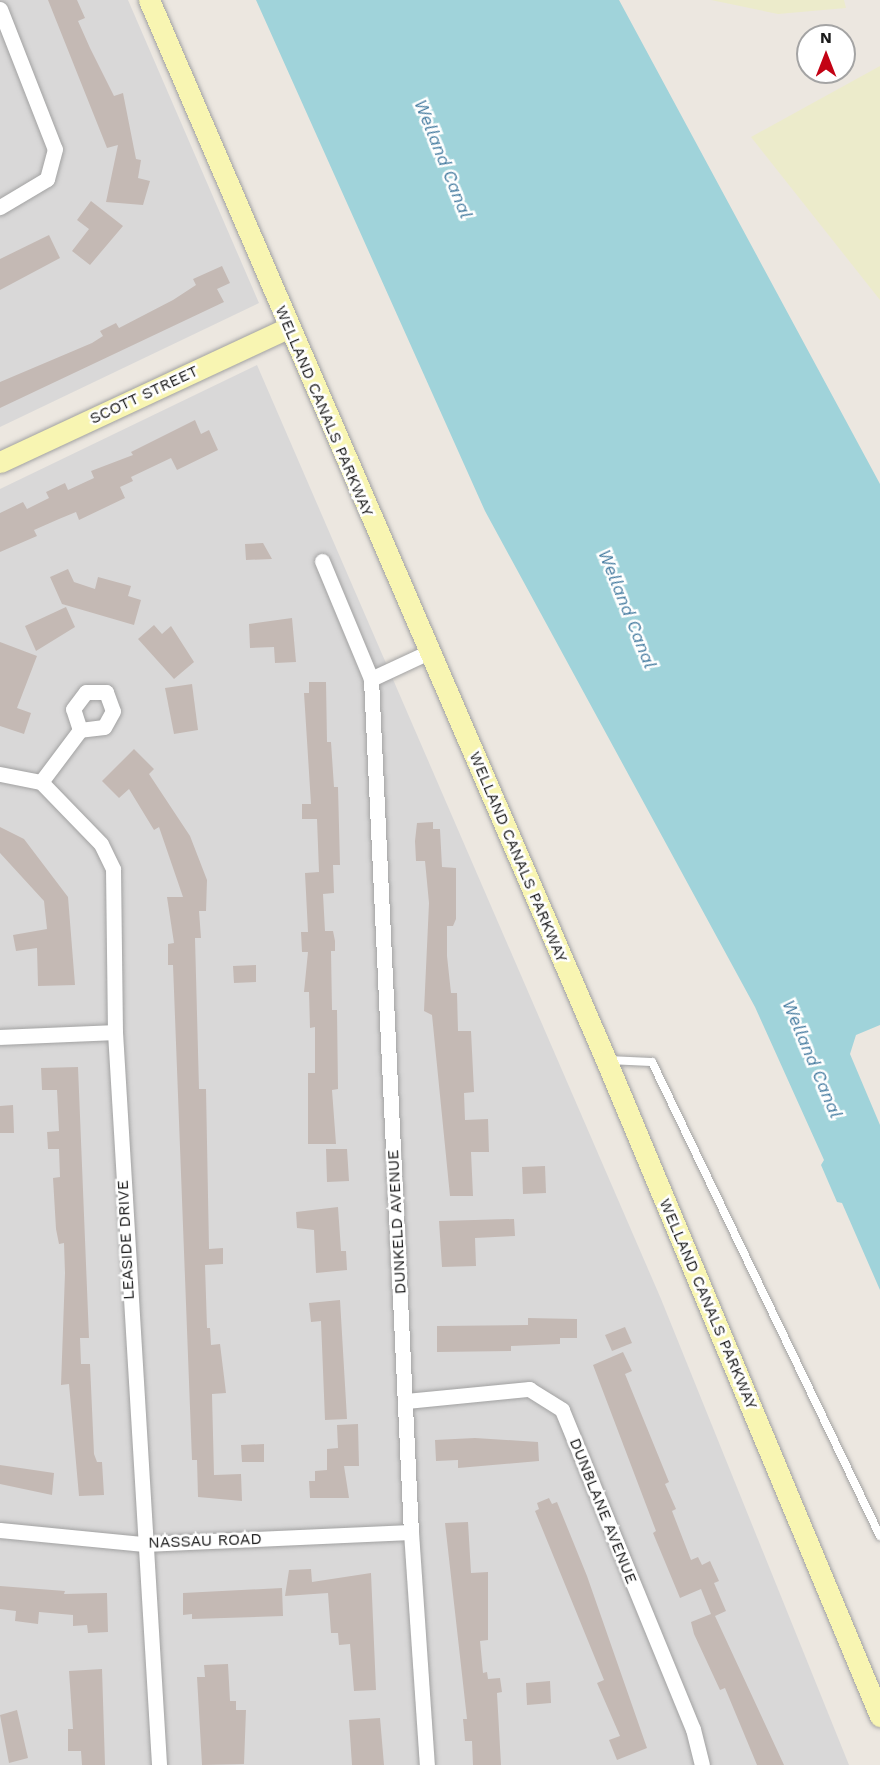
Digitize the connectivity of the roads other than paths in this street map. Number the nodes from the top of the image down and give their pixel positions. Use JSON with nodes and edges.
{"nodes":[{"id":1,"x":149,"y":0,"type":"edge"},
{"id":2,"x":0,"y":9,"type":"edge"},
{"id":3,"x":0,"y":207,"type":"edge"},
{"id":4,"x":288,"y":327,"type":"junction"},
{"id":5,"x":0,"y":462,"type":"edge"},
{"id":6,"x":322,"y":561,"type":"dead end"},
{"id":7,"x":429,"y":652,"type":"junction"},
{"id":8,"x":371,"y":679,"type":"junction"},
{"id":9,"x":80,"y":730,"type":"dead end"},
{"id":10,"x":0,"y":774,"type":"edge"},
{"id":11,"x":42,"y":782,"type":"junction"},
{"id":12,"x":115,"y":1032,"type":"junction"},
{"id":13,"x":0,"y":1037,"type":"edge"},
{"id":14,"x":606,"y":1060,"type":"junction"},
{"id":15,"x":406,"y":1401,"type":"junction"},
{"id":16,"x":0,"y":1530,"type":"edge"},
{"id":17,"x":411,"y":1532,"type":"junction"},
{"id":18,"x":880,"y":1536,"type":"edge"},
{"id":19,"x":144,"y":1544,"type":"junction"},
{"id":20,"x":880,"y":1716,"type":"edge"},
{"id":21,"x":159,"y":1765,"type":"edge"},
{"id":22,"x":427,"y":1765,"type":"edge"},
{"id":23,"x":702,"y":1765,"type":"edge"}],
"edges":[{"from":1,"to":4,"type":"main road","name":"WELLAND CANALS PARKWAY"},
{"from":2,"to":3,"type":"street"},
{"from":4,"to":5,"type":"main road","name":"SCOTT STREET"},
{"from":4,"to":7,"type":"main road","name":"WELLAND CANALS PARKWAY"},
{"from":6,"to":8,"type":"street","name":"DUNKELD AVENUE"},
{"from":7,"to":8,"type":"street"},
{"from":7,"to":14,"type":"main road","name":"WELLAND CANALS PARKWAY"},
{"from":8,"to":15,"type":"street","name":"DUNKELD AVENUE"},
{"from":9,"to":11,"type":"street"},
{"from":10,"to":11,"type":"street"},
{"from":11,"to":12,"type":"street","name":"LEASIDE DRIVE"},
{"from":12,"to":13,"type":"street"},
{"from":12,"to":19,"type":"street","name":"LEASIDE DRIVE"},
{"from":14,"to":18,"type":"lane"},
{"from":14,"to":20,"type":"main road","name":"WELLAND CANALS PARKWAY"},
{"from":15,"to":17,"type":"street","name":"DUNKELD AVENUE"},
{"from":15,"to":23,"type":"street","name":"DUNBLANE AVENUE"},
{"from":16,"to":19,"type":"street","name":"NASSAU ROAD"},
{"from":17,"to":19,"type":"street","name":"NASSAU ROAD"},
{"from":17,"to":22,"type":"street","name":"DUNKELD AVENUE"},
{"from":19,"to":21,"type":"street","name":"LEASIDE DRIVE"}]}
